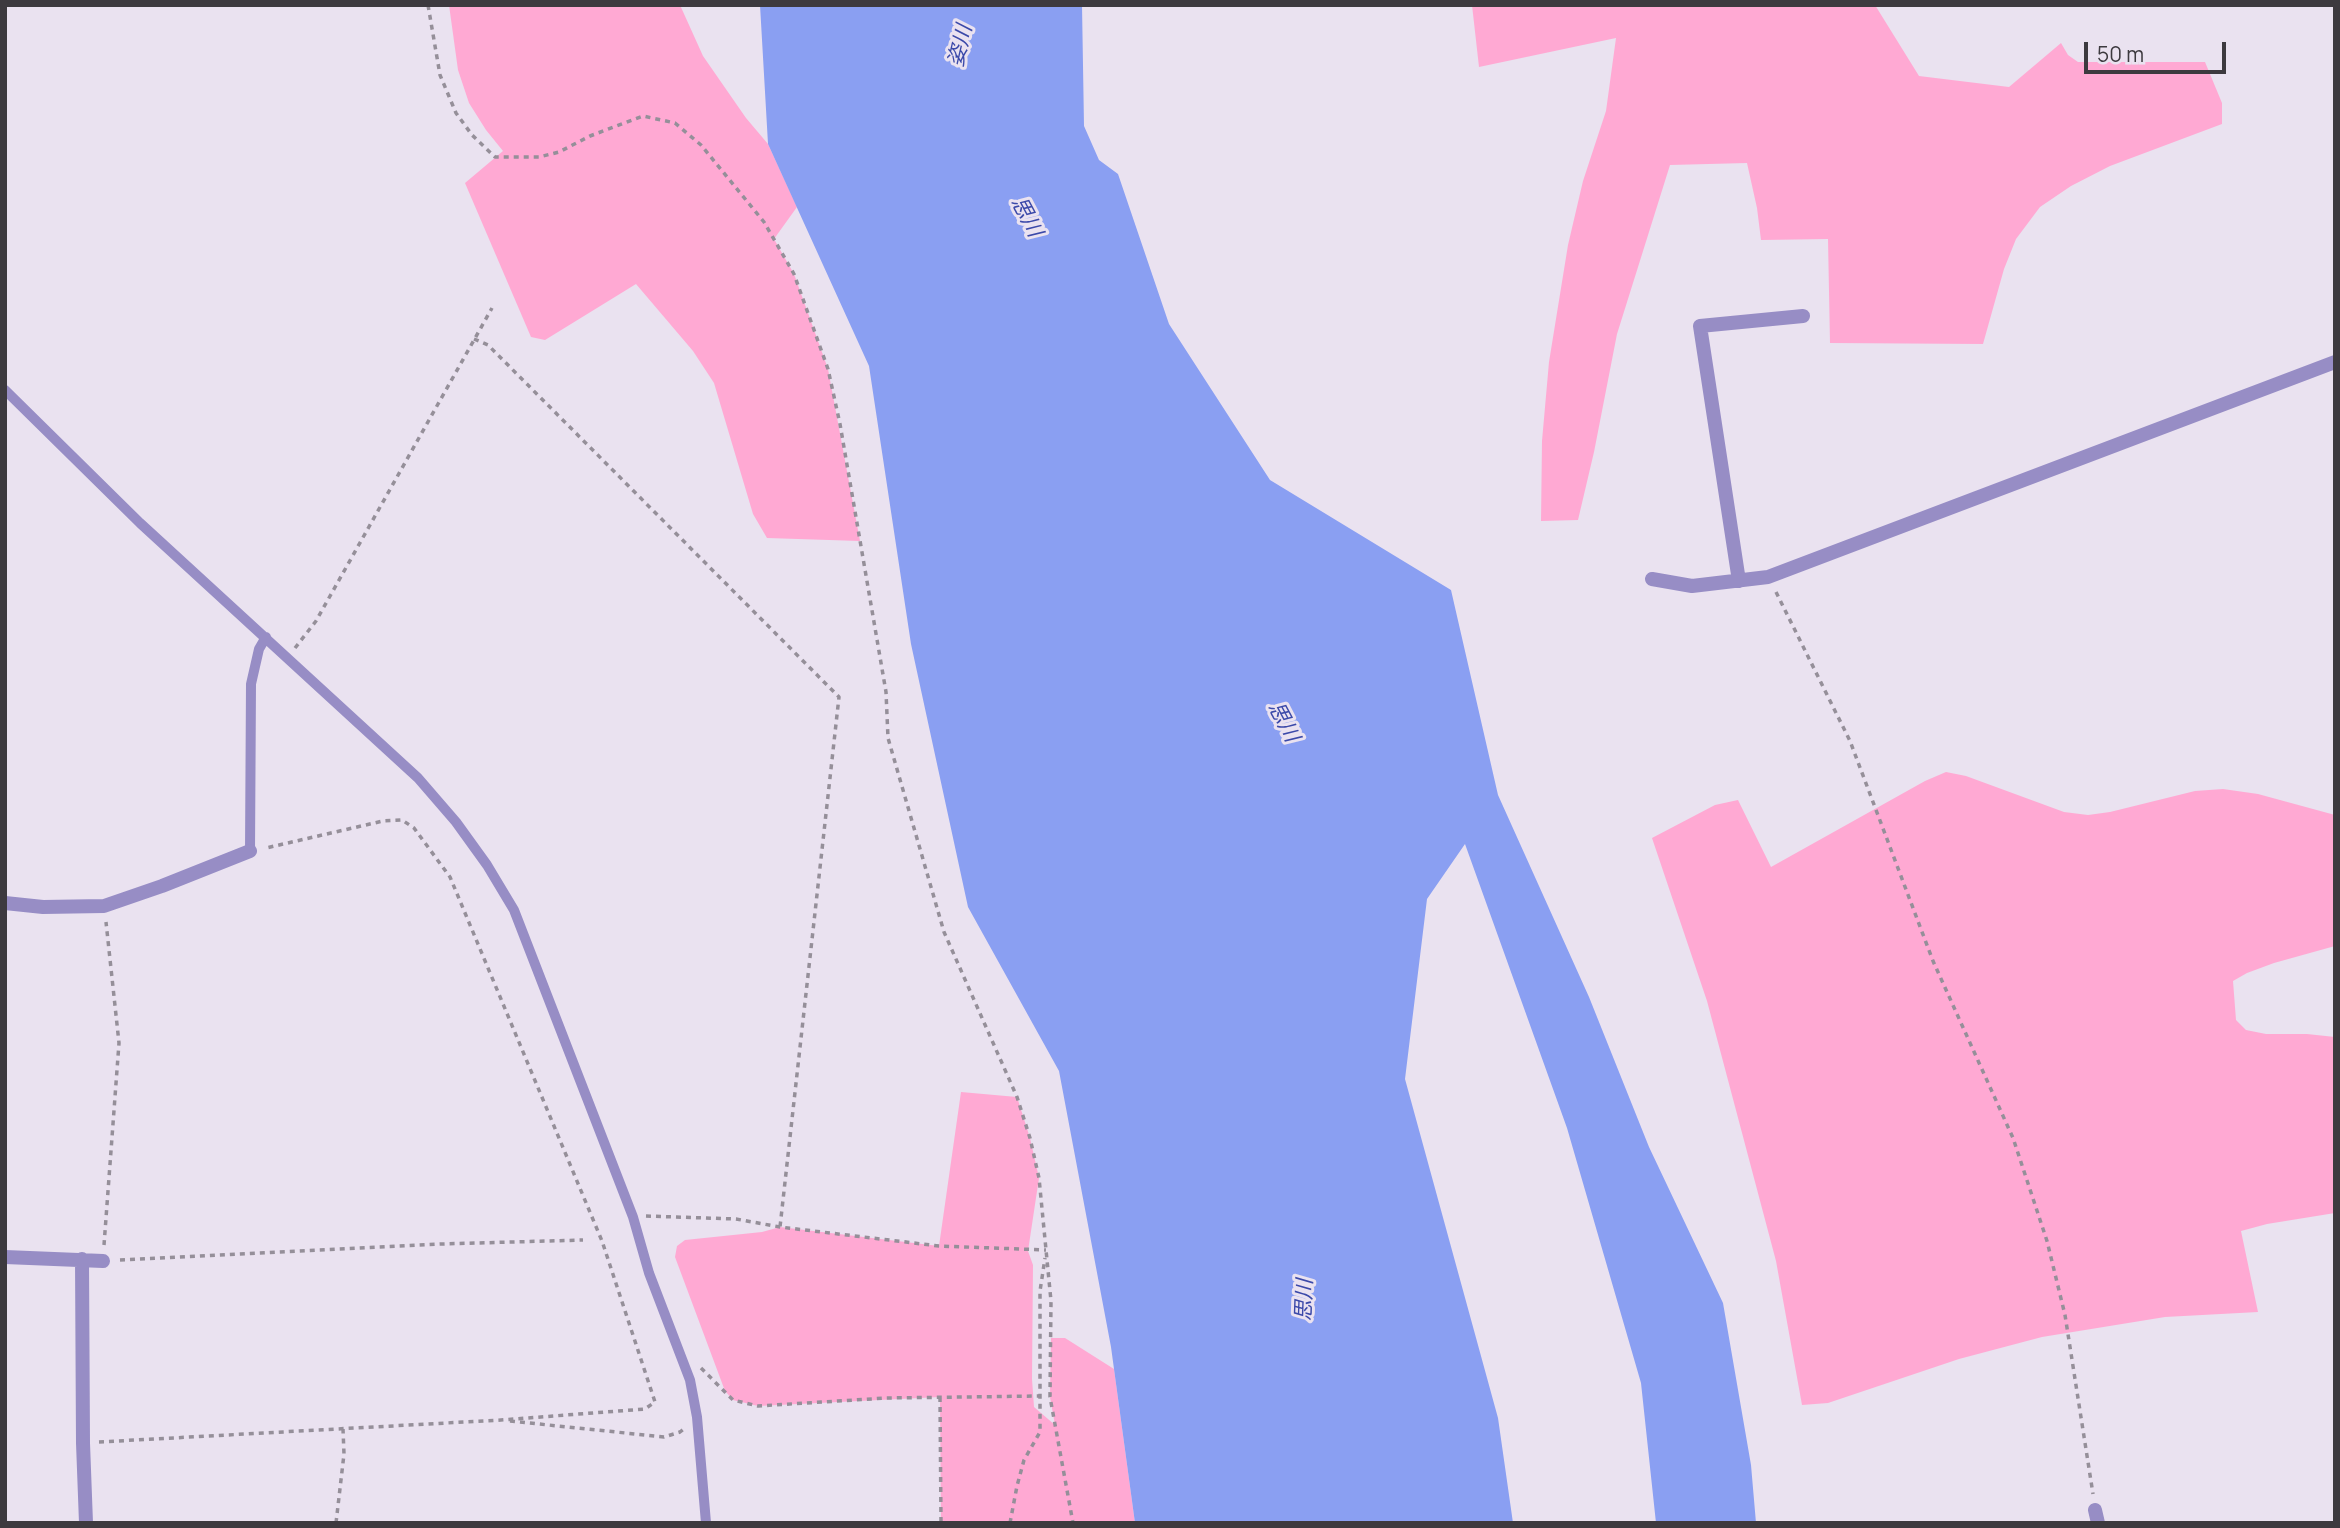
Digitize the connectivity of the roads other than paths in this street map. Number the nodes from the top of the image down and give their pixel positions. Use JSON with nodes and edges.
{"nodes":[{"id":1,"x":1803,"y":316,"type":"dead end"},
{"id":2,"x":2335,"y":362,"type":"edge"},
{"id":3,"x":5,"y":390,"type":"edge"},
{"id":4,"x":1652,"y":579,"type":"dead end"},
{"id":5,"x":1739,"y":581,"type":"junction"},
{"id":6,"x":266,"y":637,"type":"junction"},
{"id":7,"x":250,"y":851,"type":"joint"},
{"id":8,"x":5,"y":903,"type":"edge"},
{"id":9,"x":5,"y":1257,"type":"edge"},
{"id":10,"x":82,"y":1259,"type":"junction"},
{"id":11,"x":103,"y":1261,"type":"road end"},
{"id":12,"x":86,"y":1523,"type":"edge"},
{"id":13,"x":706,"y":1523,"type":"edge"}],
"edges":[{"from":1,"to":5,"type":"street"},
{"from":2,"to":5,"type":"street"},
{"from":3,"to":6,"type":"lane"},
{"from":4,"to":5,"type":"street"},
{"from":6,"to":7,"type":"lane"},
{"from":6,"to":13,"type":"lane"},
{"from":7,"to":8,"type":"street"},
{"from":9,"to":10,"type":"street"},
{"from":10,"to":11,"type":"street"},
{"from":10,"to":12,"type":"street"}]}
